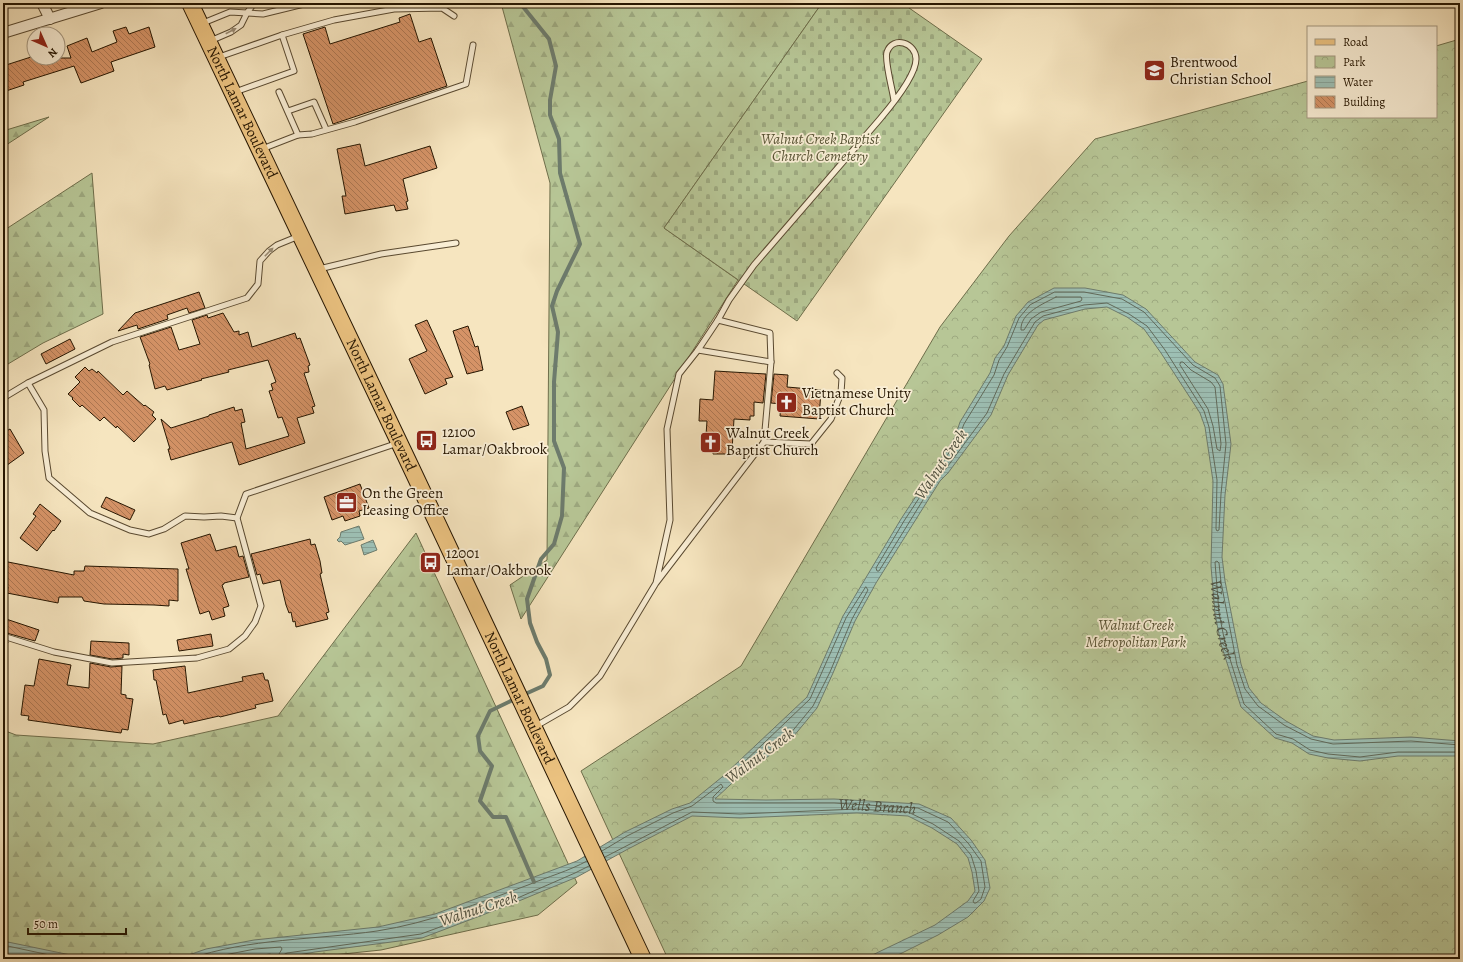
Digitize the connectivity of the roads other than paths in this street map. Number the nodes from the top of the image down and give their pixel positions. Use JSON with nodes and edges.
{"nodes":[{"id":1,"x":42,"y":3,"type":"edge"},
{"id":2,"x":101,"y":3,"type":"edge"},
{"id":3,"x":190,"y":3,"type":"edge"},
{"id":4,"x":254,"y":3,"type":"edge"},
{"id":5,"x":308,"y":3,"type":"edge"},
{"id":6,"x":247,"y":13,"type":"junction"},
{"id":7,"x":454,"y":16,"type":"dead end"},
{"id":8,"x":50,"y":19,"type":"junction"},
{"id":9,"x":200,"y":24,"type":"junction"},
{"id":10,"x":3,"y":33,"type":"edge"},
{"id":11,"x":282,"y":35,"type":"junction"},
{"id":12,"x":208,"y":42,"type":"junction"},
{"id":13,"x":472,"y":45,"type":"dead end"},
{"id":14,"x":216,"y":58,"type":"junction"},
{"id":15,"x":279,"y":92,"type":"dead end"},
{"id":16,"x":233,"y":93,"type":"junction"},
{"id":17,"x":894,"y":101,"type":"junction"},
{"id":18,"x":288,"y":111,"type":"junction"},
{"id":19,"x":326,"y":129,"type":"junction"},
{"id":20,"x":298,"y":135,"type":"junction"},
{"id":21,"x":259,"y":150,"type":"junction"},
{"id":22,"x":300,"y":236,"type":"junction"},
{"id":23,"x":456,"y":242,"type":"dead end"},
{"id":24,"x":316,"y":270,"type":"junction"},
{"id":25,"x":718,"y":320,"type":"junction"},
{"id":26,"x":698,"y":350,"type":"junction"},
{"id":27,"x":771,"y":362,"type":"junction"},
{"id":28,"x":837,"y":373,"type":"dead end"},
{"id":29,"x":28,"y":383,"type":"junction"},
{"id":30,"x":3,"y":398,"type":"edge"},
{"id":31,"x":764,"y":442,"type":"junction"},
{"id":32,"x":399,"y":443,"type":"junction"},
{"id":33,"x":237,"y":518,"type":"junction"},
{"id":34,"x":656,"y":583,"type":"junction"},
{"id":35,"x":3,"y":636,"type":"edge"},
{"id":36,"x":532,"y":725,"type":"junction"},
{"id":37,"x":643,"y":959,"type":"edge"}],
"edges":[{"from":1,"to":8,"type":"street"},
{"from":2,"to":8,"type":"street"},
{"from":3,"to":9,"type":"main road","name":"North Lamar Boulevard"},
{"from":4,"to":6,"type":"lane"},
{"from":5,"to":6,"type":"lane"},
{"from":6,"to":9,"type":"lane"},
{"from":12,"to":6,"type":"lane","one_way":true},
{"from":7,"to":11,"type":"lane"},
{"from":8,"to":10,"type":"street"},
{"from":9,"to":12,"type":"main road","name":"North Lamar Boulevard"},
{"from":11,"to":14,"type":"lane"},
{"from":11,"to":16,"type":"lane"},
{"from":12,"to":14,"type":"main road","name":"North Lamar Boulevard"},
{"from":13,"to":19,"type":"lane"},
{"from":14,"to":16,"type":"main road","name":"North Lamar Boulevard"},
{"from":15,"to":18,"type":"lane"},
{"from":16,"to":21,"type":"main road","name":"North Lamar Boulevard"},
{"from":17,"to":17,"type":"lane"},
{"from":17,"to":25,"type":"lane"},
{"from":18,"to":19,"type":"lane"},
{"from":18,"to":20,"type":"lane"},
{"from":19,"to":20,"type":"lane"},
{"from":20,"to":21,"type":"lane"},
{"from":21,"to":22,"type":"main road","name":"North Lamar Boulevard"},
{"from":22,"to":24,"type":"main road","name":"North Lamar Boulevard"},
{"from":29,"to":22,"type":"lane","one_way":true},
{"from":23,"to":24,"type":"lane"},
{"from":24,"to":32,"type":"main road","name":"North Lamar Boulevard"},
{"from":25,"to":26,"type":"lane"},
{"from":25,"to":27,"type":"lane"},
{"from":26,"to":27,"type":"lane"},
{"from":26,"to":34,"type":"lane"},
{"from":27,"to":31,"type":"lane"},
{"from":28,"to":31,"type":"lane"},
{"from":29,"to":30,"type":"lane"},
{"from":29,"to":33,"type":"lane"},
{"from":31,"to":34,"type":"lane"},
{"from":32,"to":33,"type":"lane"},
{"from":32,"to":36,"type":"main road","name":"North Lamar Boulevard"},
{"from":33,"to":35,"type":"lane"},
{"from":34,"to":36,"type":"lane"},
{"from":36,"to":37,"type":"main road","name":"North Lamar Boulevard"}]}
